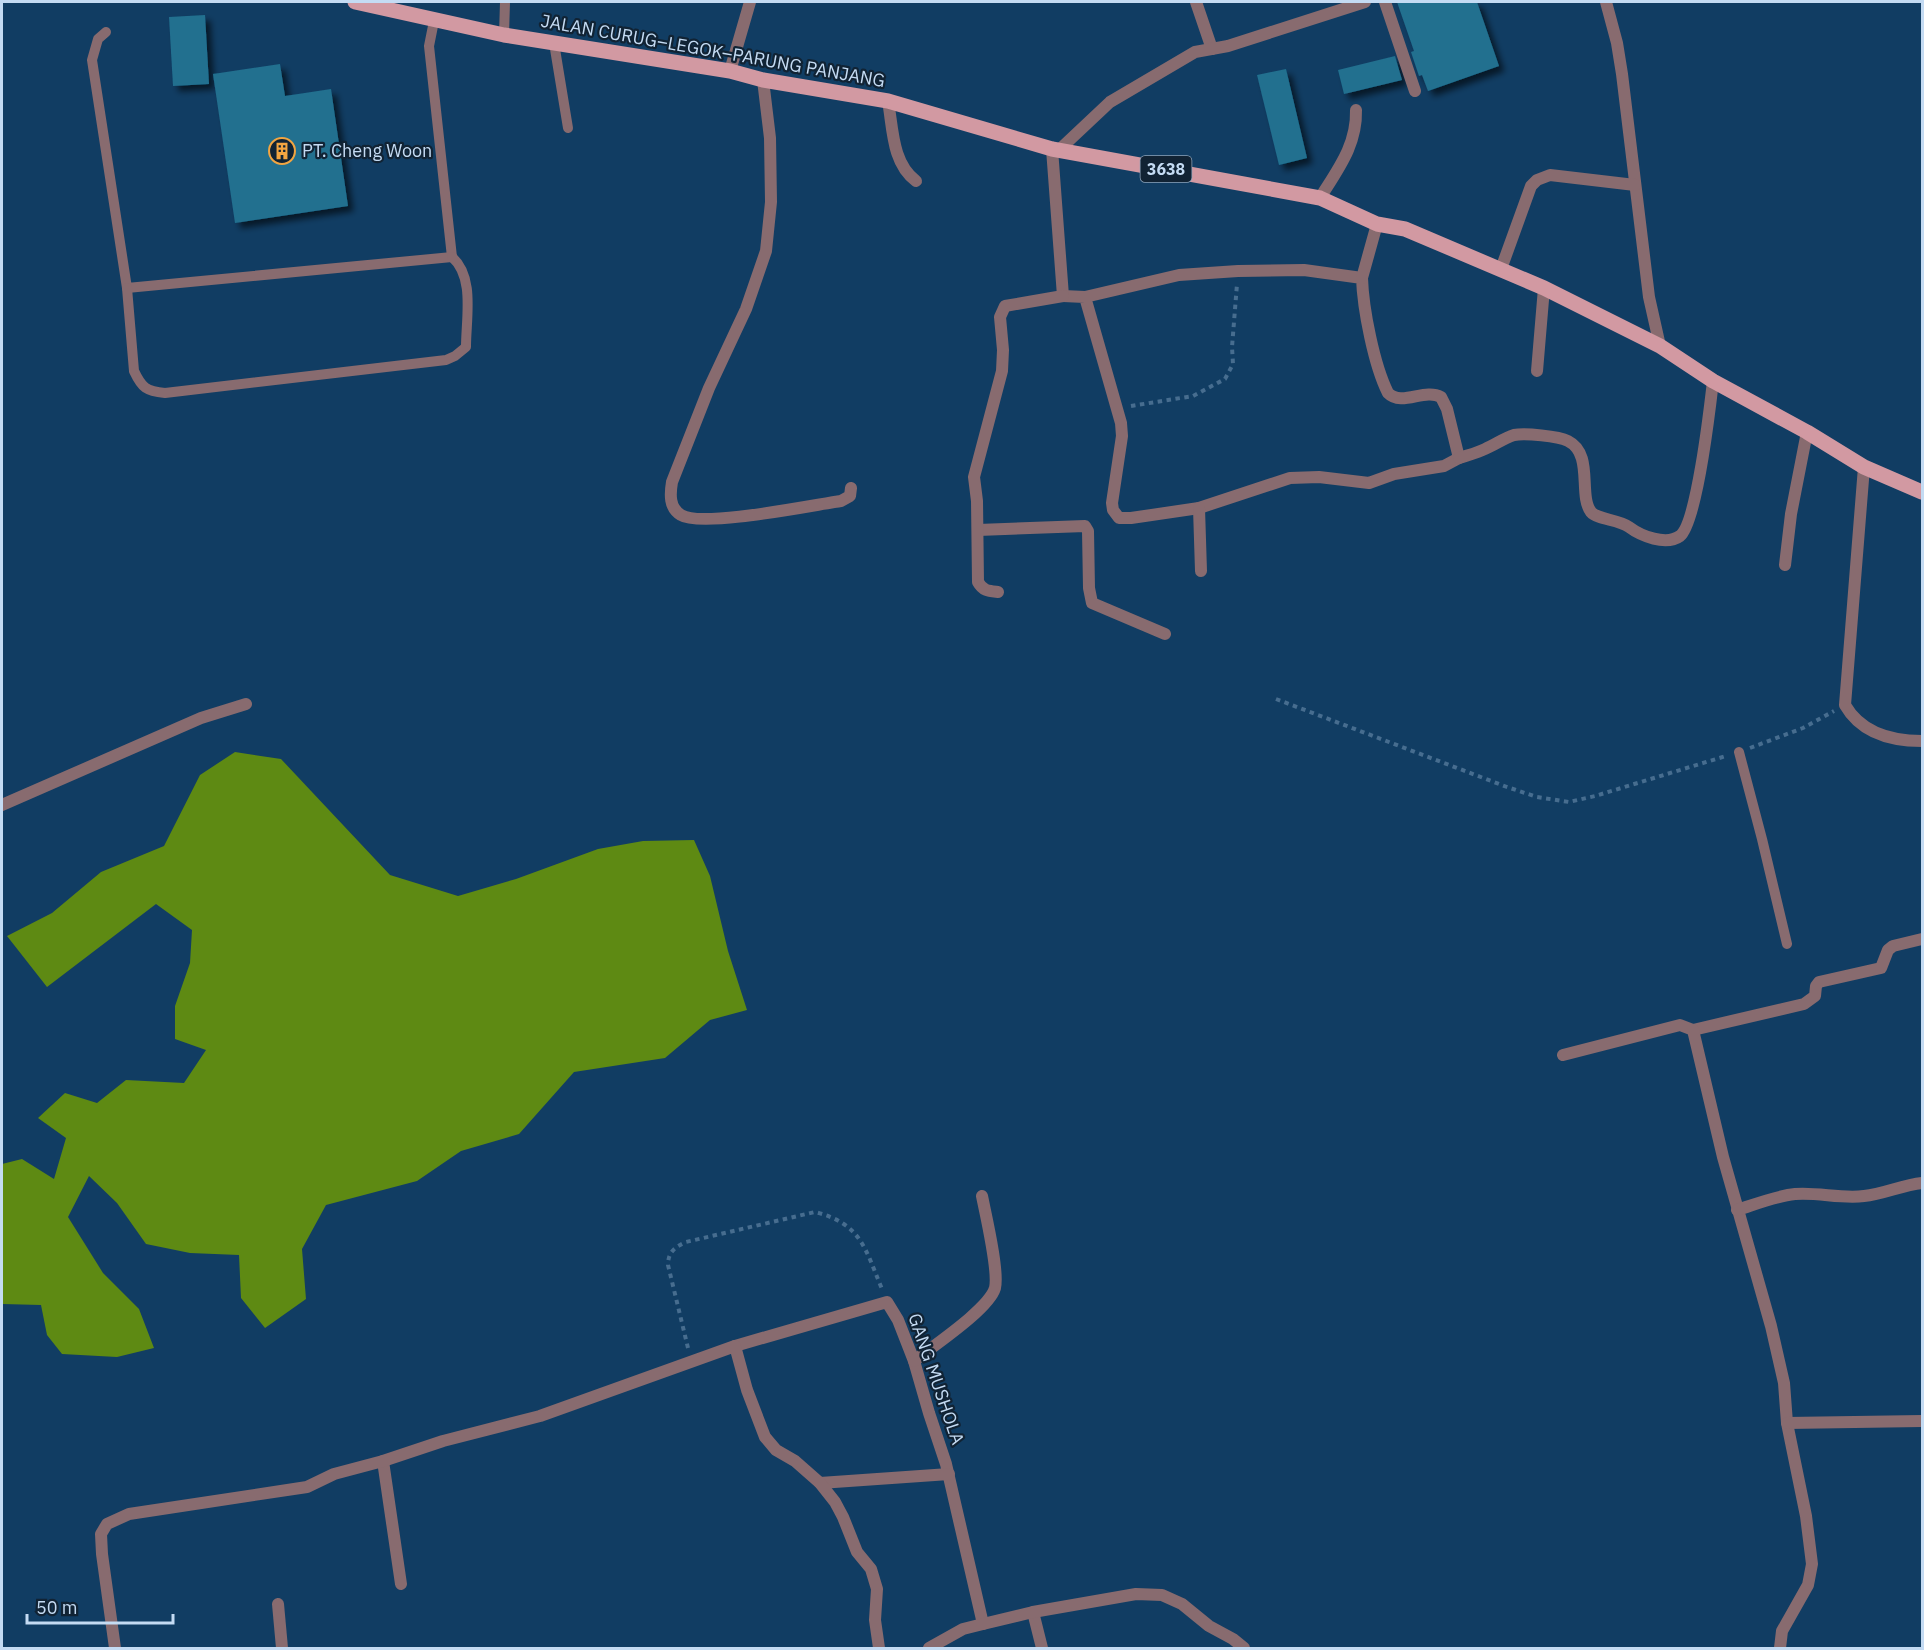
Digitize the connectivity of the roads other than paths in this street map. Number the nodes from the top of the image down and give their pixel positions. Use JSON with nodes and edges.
{"nodes":[{"id":1,"x":355,"y":2,"type":"edge"},
{"id":2,"x":505,"y":2,"type":"edge"},
{"id":3,"x":750,"y":2,"type":"edge"},
{"id":4,"x":1196,"y":2,"type":"edge"},
{"id":5,"x":1365,"y":2,"type":"edge"},
{"id":6,"x":1384,"y":2,"type":"edge"},
{"id":7,"x":1606,"y":2,"type":"edge"},
{"id":8,"x":434,"y":21,"type":"junction"},
{"id":9,"x":106,"y":32,"type":"dead end"},
{"id":10,"x":504,"y":35,"type":"junction"},
{"id":11,"x":554,"y":43,"type":"junction"},
{"id":12,"x":1212,"y":49,"type":"junction"},
{"id":13,"x":730,"y":70,"type":"junction"},
{"id":14,"x":764,"y":80,"type":"junction"},
{"id":15,"x":1415,"y":92,"type":"dead end"},
{"id":16,"x":888,"y":101,"type":"junction"},
{"id":17,"x":1356,"y":110,"type":"dead end"},
{"id":18,"x":568,"y":128,"type":"dead end"},
{"id":19,"x":1056,"y":149,"type":"junction"},
{"id":20,"x":916,"y":181,"type":"dead end"},
{"id":21,"x":1635,"y":184,"type":"junction"},
{"id":22,"x":1320,"y":198,"type":"junction"},
{"id":23,"x":1377,"y":224,"type":"junction"},
{"id":24,"x":452,"y":256,"type":"junction"},
{"id":25,"x":1501,"y":269,"type":"junction"},
{"id":26,"x":1362,"y":278,"type":"junction"},
{"id":27,"x":127,"y":288,"type":"junction"},
{"id":28,"x":1544,"y":288,"type":"junction"},
{"id":29,"x":1064,"y":296,"type":"junction"},
{"id":30,"x":1085,"y":297,"type":"junction"},
{"id":31,"x":1660,"y":346,"type":"junction"},
{"id":32,"x":1537,"y":371,"type":"dead end"},
{"id":33,"x":1713,"y":381,"type":"junction"},
{"id":34,"x":1807,"y":432,"type":"junction"},
{"id":35,"x":1459,"y":458,"type":"junction"},
{"id":36,"x":1864,"y":467,"type":"junction"},
{"id":37,"x":851,"y":488,"type":"dead end"},
{"id":38,"x":1923,"y":492,"type":"edge"},
{"id":39,"x":1199,"y":508,"type":"junction"},
{"id":40,"x":978,"y":530,"type":"junction"},
{"id":41,"x":1785,"y":565,"type":"dead end"},
{"id":42,"x":1201,"y":571,"type":"dead end"},
{"id":43,"x":998,"y":592,"type":"dead end"},
{"id":44,"x":1165,"y":634,"type":"dead end"},
{"id":45,"x":246,"y":704,"type":"dead end"},
{"id":46,"x":1923,"y":741,"type":"edge"},
{"id":47,"x":1739,"y":752,"type":"road end"},
{"id":48,"x":2,"y":805,"type":"edge"},
{"id":49,"x":1923,"y":939,"type":"edge"},
{"id":50,"x":1787,"y":944,"type":"dead end"},
{"id":51,"x":1693,"y":1030,"type":"junction"},
{"id":52,"x":1563,"y":1055,"type":"dead end"},
{"id":53,"x":1923,"y":1183,"type":"edge"},
{"id":54,"x":982,"y":1197,"type":"dead end"},
{"id":55,"x":1737,"y":1210,"type":"junction"},
{"id":56,"x":735,"y":1346,"type":"junction"},
{"id":57,"x":914,"y":1361,"type":"junction"},
{"id":58,"x":1923,"y":1421,"type":"edge"},
{"id":59,"x":1787,"y":1423,"type":"junction"},
{"id":60,"x":383,"y":1461,"type":"junction"},
{"id":61,"x":949,"y":1474,"type":"junction"},
{"id":62,"x":820,"y":1483,"type":"junction"},
{"id":63,"x":401,"y":1584,"type":"dead end"},
{"id":64,"x":278,"y":1604,"type":"dead end"},
{"id":65,"x":1033,"y":1612,"type":"junction"},
{"id":66,"x":982,"y":1624,"type":"junction"},
{"id":67,"x":115,"y":1648,"type":"edge"},
{"id":68,"x":282,"y":1648,"type":"edge"},
{"id":69,"x":879,"y":1648,"type":"edge"},
{"id":70,"x":929,"y":1648,"type":"edge"},
{"id":71,"x":1042,"y":1648,"type":"edge"},
{"id":72,"x":1244,"y":1648,"type":"edge"},
{"id":73,"x":1780,"y":1648,"type":"edge"}],
"edges":[{"from":1,"to":8,"type":"main road","name":"JALAN CURUG–LEGOK–PARUNG PANJANG","number":"3638"},
{"from":2,"to":10,"type":"lane"},
{"from":3,"to":13,"type":"street"},
{"from":4,"to":12,"type":"street"},
{"from":5,"to":12,"type":"street"},
{"from":6,"to":15,"type":"street"},
{"from":7,"to":21,"type":"street"},
{"from":8,"to":10,"type":"main road","name":"JALAN CURUG–LEGOK–PARUNG PANJANG","number":"3638"},
{"from":8,"to":24,"type":"lane"},
{"from":9,"to":27,"type":"lane"},
{"from":10,"to":11,"type":"main road","name":"JALAN CURUG–LEGOK–PARUNG PANJANG","number":"3638"},
{"from":11,"to":13,"type":"main road","name":"JALAN CURUG–LEGOK–PARUNG PANJANG","number":"3638"},
{"from":11,"to":18,"type":"lane"},
{"from":12,"to":19,"type":"street"},
{"from":13,"to":14,"type":"main road","name":"JALAN CURUG–LEGOK–PARUNG PANJANG","number":"3638"},
{"from":14,"to":16,"type":"main road","name":"JALAN CURUG–LEGOK–PARUNG PANJANG","number":"3638"},
{"from":14,"to":37,"type":"street"},
{"from":16,"to":19,"type":"main road","name":"JALAN CURUG–LEGOK–PARUNG PANJANG","number":"3638"},
{"from":16,"to":20,"type":"street"},
{"from":17,"to":22,"type":"street"},
{"from":19,"to":22,"type":"main road","name":"JALAN CURUG–LEGOK–PARUNG PANJANG","number":"3638"},
{"from":19,"to":29,"type":"street"},
{"from":21,"to":25,"type":"street"},
{"from":21,"to":31,"type":"street"},
{"from":22,"to":23,"type":"main road","name":"JALAN CURUG–LEGOK–PARUNG PANJANG","number":"3638"},
{"from":23,"to":25,"type":"main road","name":"JALAN CURUG–LEGOK–PARUNG PANJANG","number":"3638"},
{"from":23,"to":26,"type":"street"},
{"from":24,"to":27,"type":"lane"},
{"from":24,"to":27,"type":"lane"},
{"from":25,"to":28,"type":"main road","name":"JALAN CURUG–LEGOK–PARUNG PANJANG","number":"3638"},
{"from":26,"to":30,"type":"street"},
{"from":26,"to":35,"type":"street"},
{"from":28,"to":31,"type":"main road","name":"JALAN CURUG–LEGOK–PARUNG PANJANG","number":"3638"},
{"from":28,"to":32,"type":"street"},
{"from":29,"to":30,"type":"street"},
{"from":29,"to":40,"type":"street"},
{"from":30,"to":39,"type":"street"},
{"from":31,"to":33,"type":"main road","name":"JALAN CURUG–LEGOK–PARUNG PANJANG","number":"3638"},
{"from":33,"to":34,"type":"main road","name":"JALAN CURUG–LEGOK–PARUNG PANJANG","number":"3638"},
{"from":33,"to":35,"type":"street"},
{"from":34,"to":36,"type":"main road","name":"JALAN CURUG–LEGOK–PARUNG PANJANG","number":"3638"},
{"from":34,"to":41,"type":"street"},
{"from":35,"to":39,"type":"street"},
{"from":36,"to":38,"type":"main road","name":"JALAN CURUG–LEGOK–PARUNG PANJANG","number":"3638"},
{"from":36,"to":46,"type":"street"},
{"from":39,"to":42,"type":"street"},
{"from":40,"to":43,"type":"street"},
{"from":40,"to":44,"type":"street"},
{"from":45,"to":48,"type":"street"},
{"from":47,"to":50,"type":"lane"},
{"from":49,"to":51,"type":"street"},
{"from":51,"to":52,"type":"street"},
{"from":51,"to":55,"type":"street"},
{"from":53,"to":55,"type":"street"},
{"from":54,"to":57,"type":"street"},
{"from":55,"to":59,"type":"street"},
{"from":56,"to":57,"type":"street","name":"GANG MUSHOLA"},
{"from":56,"to":60,"type":"street","name":"GANG MUSHOLA"},
{"from":56,"to":62,"type":"street"},
{"from":57,"to":61,"type":"street","name":"GANG MUSHOLA"},
{"from":58,"to":59,"type":"street"},
{"from":59,"to":73,"type":"street"},
{"from":60,"to":63,"type":"street"},
{"from":60,"to":67,"type":"street","name":"GANG MUSHOLA"},
{"from":61,"to":62,"type":"street"},
{"from":61,"to":66,"type":"street","name":"GANG MUSHOLA"},
{"from":62,"to":69,"type":"street"},
{"from":64,"to":68,"type":"street"},
{"from":65,"to":66,"type":"street"},
{"from":65,"to":71,"type":"street"},
{"from":65,"to":72,"type":"street"},
{"from":66,"to":70,"type":"street"}]}
